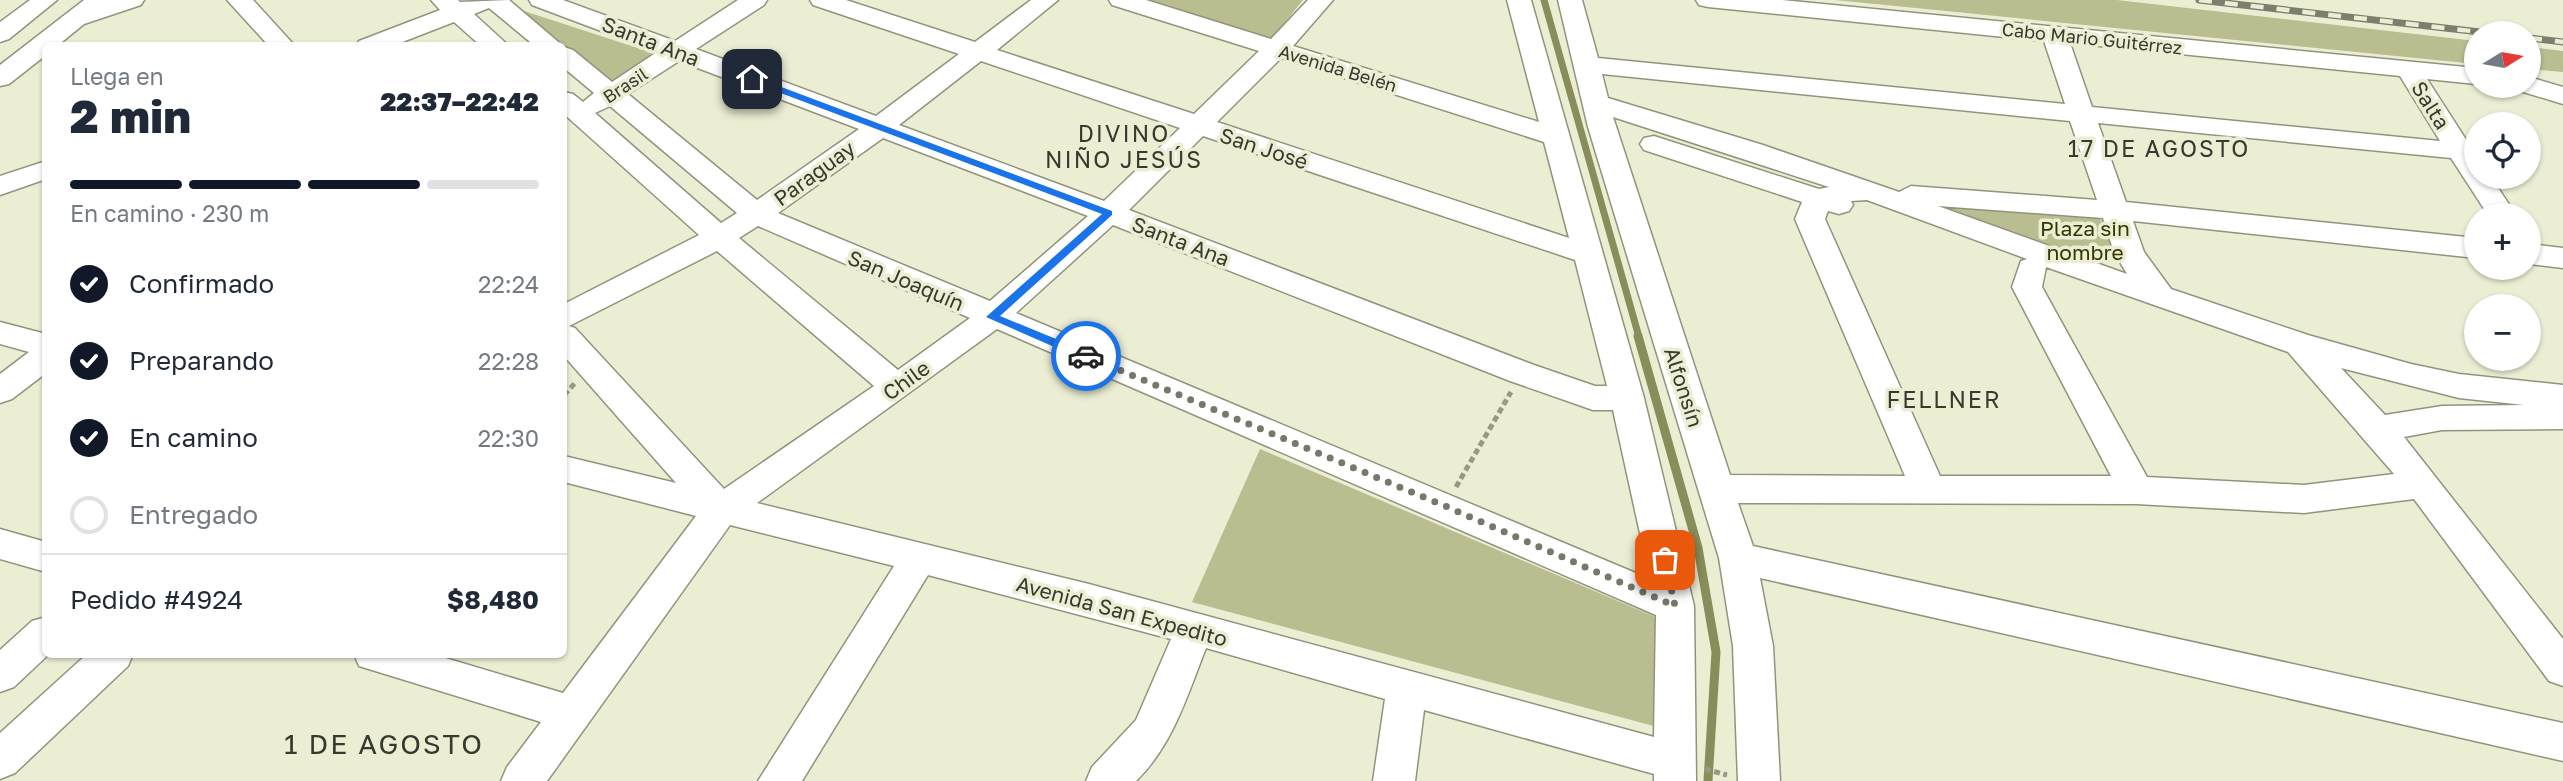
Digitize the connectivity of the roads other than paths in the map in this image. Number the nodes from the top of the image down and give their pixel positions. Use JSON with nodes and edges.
{"nodes":[{"id":1,"x":45,"y":0,"type":"edge"},
{"id":2,"x":99,"y":0,"type":"edge"},
{"id":3,"x":132,"y":0,"type":"edge"},
{"id":4,"x":239,"y":0,"type":"edge"},
{"id":5,"x":489,"y":0,"type":"edge"},
{"id":6,"x":494,"y":0,"type":"edge"},
{"id":7,"x":541,"y":0,"type":"edge"},
{"id":8,"x":755,"y":0,"type":"edge"},
{"id":9,"x":822,"y":0,"type":"edge"},
{"id":10,"x":1046,"y":0,"type":"edge"},
{"id":11,"x":1121,"y":0,"type":"edge"},
{"id":12,"x":1321,"y":0,"type":"edge"},
{"id":13,"x":1519,"y":0,"type":"edge"},
{"id":14,"x":1570,"y":0,"type":"edge"},
{"id":15,"x":1708,"y":0,"type":"edge"},
{"id":16,"x":450,"y":6,"type":"edge"},
{"id":17,"x":67,"y":32,"type":"edge"},
{"id":18,"x":0,"y":34,"type":"edge"},
{"id":19,"x":2054,"y":34,"type":"junction"},
{"id":20,"x":52,"y":42,"type":"edge"},
{"id":21,"x":279,"y":42,"type":"edge"},
{"id":22,"x":376,"y":42,"type":"edge"},
{"id":23,"x":492,"y":42,"type":"edge"},
{"id":24,"x":546,"y":42,"type":"edge"},
{"id":25,"x":42,"y":49,"type":"edge"},
{"id":26,"x":1276,"y":49,"type":"junction"},
{"id":27,"x":676,"y":51,"type":"junction"},
{"id":28,"x":978,"y":51,"type":"junction"},
{"id":29,"x":567,"y":57,"type":"edge"},
{"id":30,"x":1587,"y":65,"type":"junction"},
{"id":31,"x":2408,"y":69,"type":"junction"},
{"id":32,"x":2464,"y":75,"type":"edge"},
{"id":33,"x":0,"y":78,"type":"edge"},
{"id":34,"x":2541,"y":83,"type":"edge"},
{"id":35,"x":2563,"y":83,"type":"edge"},
{"id":36,"x":2541,"y":88,"type":"edge"},
{"id":37,"x":612,"y":94,"type":"junction"},
{"id":38,"x":2563,"y":96,"type":"edge"},
{"id":39,"x":569,"y":111,"type":"edge"},
{"id":40,"x":2080,"y":112,"type":"junction"},
{"id":41,"x":1599,"y":115,"type":"junction"},
{"id":42,"x":1198,"y":126,"type":"junction"},
{"id":43,"x":878,"y":127,"type":"junction"},
{"id":44,"x":1554,"y":136,"type":"junction"},
{"id":45,"x":2460,"y":151,"type":"junction"},
{"id":46,"x":2464,"y":157,"type":"edge"},
{"id":47,"x":42,"y":170,"type":"edge"},
{"id":48,"x":0,"y":186,"type":"edge"},
{"id":49,"x":1872,"y":192,"type":"junction"},
{"id":50,"x":1818,"y":198,"type":"junction"},
{"id":51,"x":2115,"y":210,"type":"junction"},
{"id":52,"x":1109,"y":213,"type":"junction"},
{"id":53,"x":756,"y":214,"type":"junction"},
{"id":54,"x":719,"y":237,"type":"junction"},
{"id":55,"x":2464,"y":247,"type":"edge"},
{"id":56,"x":2129,"y":251,"type":"junction"},
{"id":57,"x":1587,"y":254,"type":"junction"},
{"id":58,"x":2541,"y":255,"type":"edge"},
{"id":59,"x":2563,"y":258,"type":"edge"},
{"id":60,"x":2032,"y":268,"type":"junction"},
{"id":61,"x":2096,"y":274,"type":"junction"},
{"id":62,"x":2161,"y":297,"type":"junction"},
{"id":63,"x":567,"y":315,"type":"edge"},
{"id":64,"x":992,"y":317,"type":"junction"},
{"id":65,"x":2,"y":330,"type":"edge"},
{"id":66,"x":567,"y":339,"type":"edge"},
{"id":67,"x":42,"y":344,"type":"edge"},
{"id":68,"x":2298,"y":344,"type":"junction"},
{"id":69,"x":42,"y":359,"type":"edge"},
{"id":70,"x":2325,"y":370,"type":"junction"},
{"id":71,"x":897,"y":387,"type":"junction"},
{"id":72,"x":0,"y":391,"type":"edge"},
{"id":73,"x":2563,"y":397,"type":"edge"},
{"id":74,"x":1627,"y":398,"type":"junction"},
{"id":75,"x":2563,"y":418,"type":"edge"},
{"id":76,"x":2375,"y":429,"type":"junction"},
{"id":77,"x":567,"y":471,"type":"edge"},
{"id":78,"x":2421,"y":484,"type":"junction"},
{"id":79,"x":1717,"y":489,"type":"junction"},
{"id":80,"x":1927,"y":489,"type":"junction"},
{"id":81,"x":2136,"y":490,"type":"junction"},
{"id":82,"x":721,"y":510,"type":"junction"},
{"id":83,"x":0,"y":544,"type":"edge"},
{"id":84,"x":42,"y":556,"type":"edge"},
{"id":85,"x":1738,"y":558,"type":"junction"},
{"id":86,"x":918,"y":559,"type":"junction"},
{"id":87,"x":1675,"y":606,"type":"junction"},
{"id":88,"x":1194,"y":629,"type":"junction"},
{"id":89,"x":42,"y":638,"type":"edge"},
{"id":90,"x":110,"y":658,"type":"edge"},
{"id":91,"x":386,"y":658,"type":"edge"},
{"id":92,"x":2563,"y":669,"type":"edge"},
{"id":93,"x":0,"y":675,"type":"edge"},
{"id":94,"x":1407,"y":687,"type":"junction"},
{"id":95,"x":572,"y":713,"type":"junction"},
{"id":96,"x":2563,"y":743,"type":"edge"},
{"id":97,"x":0,"y":760,"type":"edge"},
{"id":98,"x":1676,"y":771,"type":"edge"},
{"id":99,"x":522,"y":781,"type":"edge"},
{"id":100,"x":779,"y":781,"type":"edge"},
{"id":101,"x":1107,"y":781,"type":"edge"},
{"id":102,"x":1394,"y":781,"type":"edge"},
{"id":103,"x":1759,"y":781,"type":"edge"}],
"edges":[{"from":1,"to":18,"type":"street"},
{"from":2,"to":17,"type":"street"},
{"from":3,"to":17,"type":"street"},
{"from":4,"to":21,"type":"street"},
{"from":5,"to":16,"type":"street"},
{"from":6,"to":24,"type":"street"},
{"from":7,"to":27,"type":"street","name":"Santa Ana"},
{"from":8,"to":27,"type":"street","name":"Brasil"},
{"from":9,"to":28,"type":"street","name":"San José"},
{"from":10,"to":28,"type":"street","name":"Paraguay"},
{"from":11,"to":26,"type":"street","name":"Avenida Belén"},
{"from":12,"to":26,"type":"street","name":"Chile"},
{"from":13,"to":44,"type":"street"},
{"from":14,"to":30,"type":"street","name":"Alfonsín"},
{"from":15,"to":19,"type":"street","name":"Cabo Mario Guitérrez"},
{"from":16,"to":22,"type":"street"},
{"from":16,"to":23,"type":"street"},
{"from":17,"to":20,"type":"street"},
{"from":19,"to":31,"type":"street","name":"Cabo Mario Guitérrez"},
{"from":19,"to":40,"type":"street"},
{"from":25,"to":33,"type":"street"},
{"from":26,"to":42,"type":"street","name":"Chile"},
{"from":26,"to":44,"type":"street","name":"Avenida Belén"},
{"from":27,"to":37,"type":"street","name":"Brasil"},
{"from":27,"to":43,"type":"street","name":"Santa Ana"},
{"from":28,"to":42,"type":"street","name":"San José"},
{"from":28,"to":43,"type":"street","name":"Paraguay"},
{"from":29,"to":37,"type":"street","name":"San Joaquín"},
{"from":30,"to":40,"type":"street"},
{"from":30,"to":41,"type":"street","name":"Alfonsín"},
{"from":31,"to":32,"type":"street","name":"Cabo Mario Guitérrez"},
{"from":31,"to":45,"type":"street","name":"Salta"},
{"from":34,"to":35,"type":"street"},
{"from":36,"to":38,"type":"street"},
{"from":37,"to":39,"type":"street","name":"Brasil"},
{"from":37,"to":53,"type":"street","name":"San Joaquín"},
{"from":39,"to":54,"type":"street"},
{"from":40,"to":45,"type":"street"},
{"from":40,"to":51,"type":"street"},
{"from":41,"to":49,"type":"street"},
{"from":41,"to":50,"type":"street"},
{"from":41,"to":79,"type":"street","name":"Alfonsín"},
{"from":42,"to":52,"type":"street","name":"Chile"},
{"from":42,"to":57,"type":"street","name":"San José"},
{"from":43,"to":52,"type":"street","name":"Santa Ana"},
{"from":43,"to":53,"type":"street","name":"Paraguay"},
{"from":44,"to":57,"type":"street"},
{"from":45,"to":46,"type":"street","name":"Salta"},
{"from":47,"to":48,"type":"street"},
{"from":49,"to":50,"type":"street"},
{"from":49,"to":51,"type":"street"},
{"from":49,"to":61,"type":"street"},
{"from":50,"to":60,"type":"street"},
{"from":50,"to":80,"type":"street"},
{"from":51,"to":55,"type":"street"},
{"from":51,"to":56,"type":"street"},
{"from":52,"to":64,"type":"street","name":"Chile"},
{"from":52,"to":74,"type":"street","name":"Santa Ana"},
{"from":53,"to":54,"type":"street","name":"Paraguay"},
{"from":53,"to":64,"type":"street","name":"San Joaquín"},
{"from":54,"to":63,"type":"street","name":"Paraguay"},
{"from":54,"to":71,"type":"street"},
{"from":56,"to":61,"type":"street"},
{"from":56,"to":62,"type":"street"},
{"from":57,"to":74,"type":"street"},
{"from":58,"to":59,"type":"street"},
{"from":60,"to":70,"type":"street"},
{"from":60,"to":81,"type":"street"},
{"from":61,"to":62,"type":"street"},
{"from":62,"to":68,"type":"street"},
{"from":64,"to":71,"type":"street","name":"Chile"},
{"from":64,"to":87,"type":"street","name":"San Joaquín"},
{"from":65,"to":67,"type":"street"},
{"from":66,"to":82,"type":"street"},
{"from":68,"to":70,"type":"street"},
{"from":68,"to":73,"type":"street"},
{"from":69,"to":72,"type":"street"},
{"from":70,"to":76,"type":"street"},
{"from":71,"to":82,"type":"street","name":"Chile"},
{"from":74,"to":87,"type":"street"},
{"from":75,"to":76,"type":"street"},
{"from":76,"to":78,"type":"street"},
{"from":77,"to":82,"type":"street","name":"Avenida San Expedito"},
{"from":78,"to":81,"type":"street"},
{"from":78,"to":92,"type":"street"},
{"from":79,"to":80,"type":"street"},
{"from":79,"to":85,"type":"street","name":"Alfonsín"},
{"from":80,"to":81,"type":"street"},
{"from":82,"to":86,"type":"street","name":"Avenida San Expedito"},
{"from":82,"to":95,"type":"street","name":"Chile"},
{"from":83,"to":84,"type":"street"},
{"from":85,"to":96,"type":"street"},
{"from":85,"to":103,"type":"street","name":"Alfonsín"},
{"from":86,"to":88,"type":"street","name":"Avenida San Expedito"},
{"from":86,"to":100,"type":"street"},
{"from":87,"to":98,"type":"street"},
{"from":88,"to":94,"type":"street","name":"Avenida San Expedito"},
{"from":88,"to":101,"type":"street"},
{"from":89,"to":93,"type":"street"},
{"from":90,"to":97,"type":"street"},
{"from":91,"to":95,"type":"street"},
{"from":94,"to":98,"type":"street","name":"Avenida San Expedito"},
{"from":94,"to":102,"type":"street"},
{"from":95,"to":99,"type":"street","name":"Chile"}]}
